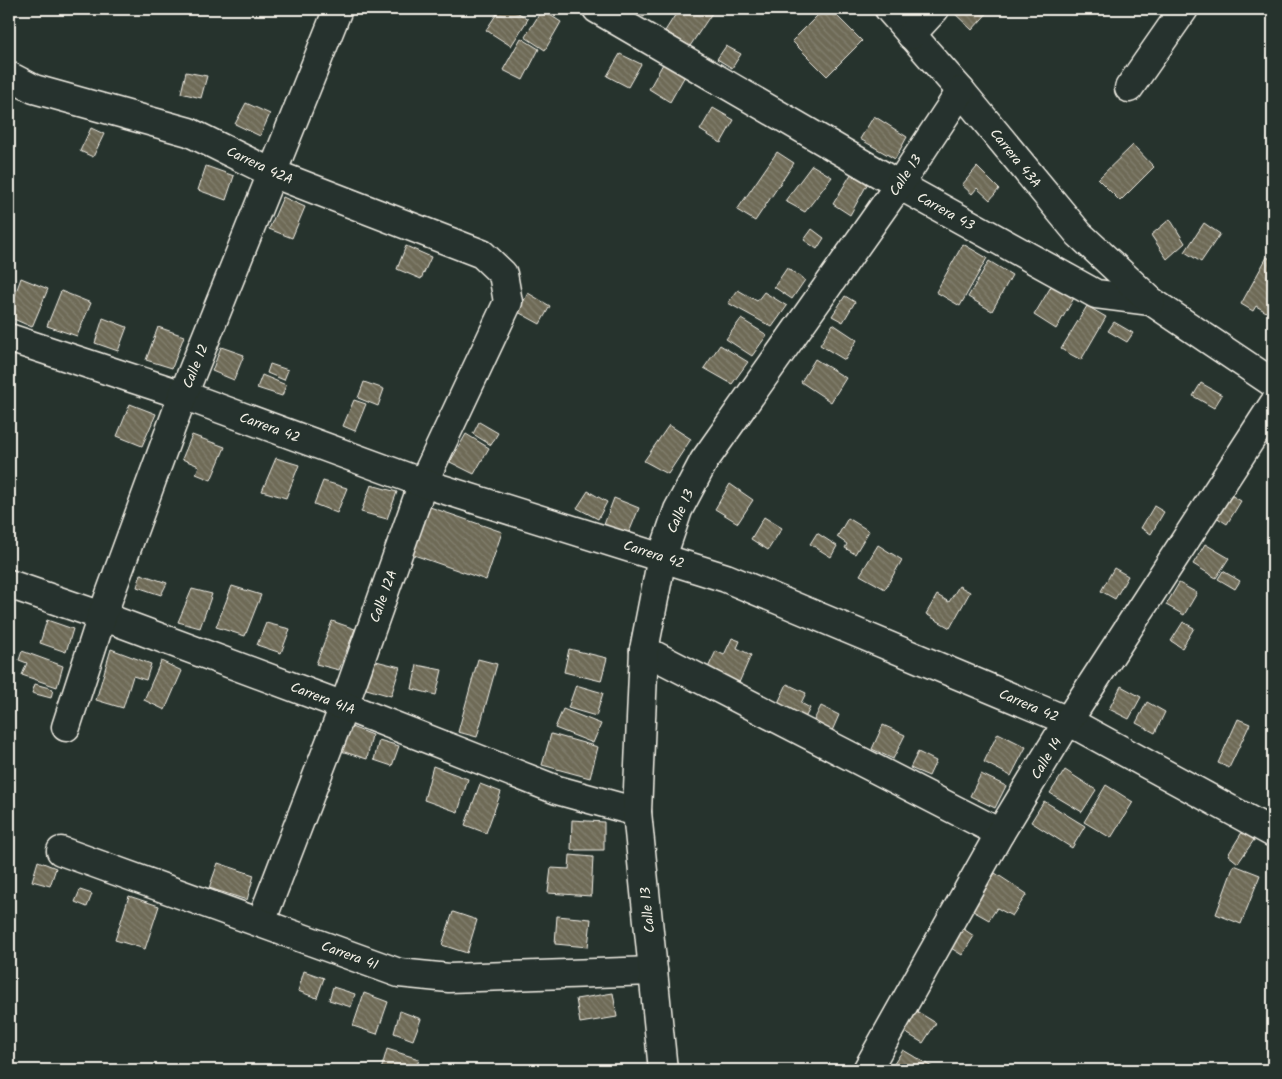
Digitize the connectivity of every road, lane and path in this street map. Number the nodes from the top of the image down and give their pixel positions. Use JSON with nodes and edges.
{"nodes":[{"id":1,"x":338,"y":9,"type":"edge"},
{"id":2,"x":597,"y":9,"type":"edge"},
{"id":3,"x":889,"y":9,"type":"edge"},
{"id":4,"x":935,"y":9,"type":"edge"},
{"id":5,"x":1184,"y":9,"type":"edge"},
{"id":6,"x":911,"y":35,"type":"junction"},
{"id":7,"x":9,"y":76,"type":"edge"},
{"id":8,"x":1129,"y":88,"type":"dead end"},
{"id":9,"x":961,"y":91,"type":"junction"},
{"id":10,"x":272,"y":173,"type":"junction"},
{"id":11,"x":899,"y":185,"type":"junction"},
{"id":12,"x":502,"y":274,"type":"joint"},
{"id":13,"x":1151,"y":301,"type":"junction"},
{"id":14,"x":9,"y":338,"type":"edge"},
{"id":15,"x":1273,"y":383,"type":"edge"},
{"id":16,"x":183,"y":395,"type":"junction"},
{"id":17,"x":1273,"y":405,"type":"edge"},
{"id":18,"x":423,"y":483,"type":"junction"},
{"id":19,"x":662,"y":557,"type":"junction"},
{"id":20,"x":9,"y":584,"type":"edge"},
{"id":21,"x":102,"y":616,"type":"junction"},
{"id":22,"x":644,"y":650,"type":"junction"},
{"id":23,"x":344,"y":706,"type":"junction"},
{"id":24,"x":1068,"y":721,"type":"junction"},
{"id":25,"x":66,"y":727,"type":"dead end"},
{"id":26,"x":637,"y":812,"type":"junction"},
{"id":27,"x":1000,"y":833,"type":"junction"},
{"id":28,"x":1273,"y":833,"type":"edge"},
{"id":29,"x":61,"y":851,"type":"dead end"},
{"id":30,"x":260,"y":922,"type":"junction"},
{"id":31,"x":653,"y":971,"type":"junction"},
{"id":32,"x":663,"y":1070,"type":"edge"},
{"id":33,"x":867,"y":1070,"type":"edge"}],
"edges":[{"from":1,"to":10,"type":"street","name":"Calle 12"},
{"from":2,"to":11,"type":"street","name":"Carrera 43"},
{"from":3,"to":6,"type":"street","name":"Carrera 43A"},
{"from":4,"to":6,"type":"street"},
{"from":5,"to":8,"type":"street"},
{"from":6,"to":9,"type":"street","name":"Carrera 43A"},
{"from":7,"to":10,"type":"street","name":"Carrera 42A"},
{"from":9,"to":11,"type":"street","name":"Calle 13"},
{"from":9,"to":13,"type":"street","name":"Carrera 43A"},
{"from":10,"to":12,"type":"street","name":"Carrera 42A"},
{"from":10,"to":16,"type":"street","name":"Calle 12"},
{"from":11,"to":13,"type":"street","name":"Carrera 43"},
{"from":11,"to":19,"type":"street","name":"Calle 13"},
{"from":12,"to":18,"type":"street","name":"Calle 12A"},
{"from":13,"to":15,"type":"street","name":"Carrera 43"},
{"from":14,"to":16,"type":"street","name":"Carrera 42"},
{"from":16,"to":18,"type":"street","name":"Carrera 42"},
{"from":16,"to":21,"type":"street","name":"Calle 12"},
{"from":17,"to":24,"type":"street","name":"Calle 14"},
{"from":18,"to":19,"type":"street","name":"Carrera 42"},
{"from":18,"to":23,"type":"street","name":"Calle 12A"},
{"from":19,"to":22,"type":"street","name":"Calle 13"},
{"from":19,"to":24,"type":"street","name":"Carrera 42"},
{"from":20,"to":21,"type":"street","name":"Carrera 41A"},
{"from":21,"to":23,"type":"street","name":"Carrera 41A"},
{"from":21,"to":25,"type":"street","name":"Calle 12"},
{"from":22,"to":26,"type":"street","name":"Calle 13"},
{"from":22,"to":27,"type":"street"},
{"from":23,"to":26,"type":"street","name":"Carrera 41A"},
{"from":23,"to":30,"type":"street","name":"Calle 12A"},
{"from":24,"to":27,"type":"street","name":"Calle 14"},
{"from":24,"to":28,"type":"street","name":"Carrera 42"},
{"from":26,"to":31,"type":"street","name":"Calle 13"},
{"from":27,"to":33,"type":"street","name":"Calle 14"},
{"from":29,"to":30,"type":"street","name":"Carrera 41"},
{"from":30,"to":31,"type":"street","name":"Carrera 41"},
{"from":31,"to":32,"type":"street","name":"Calle 13"}]}
